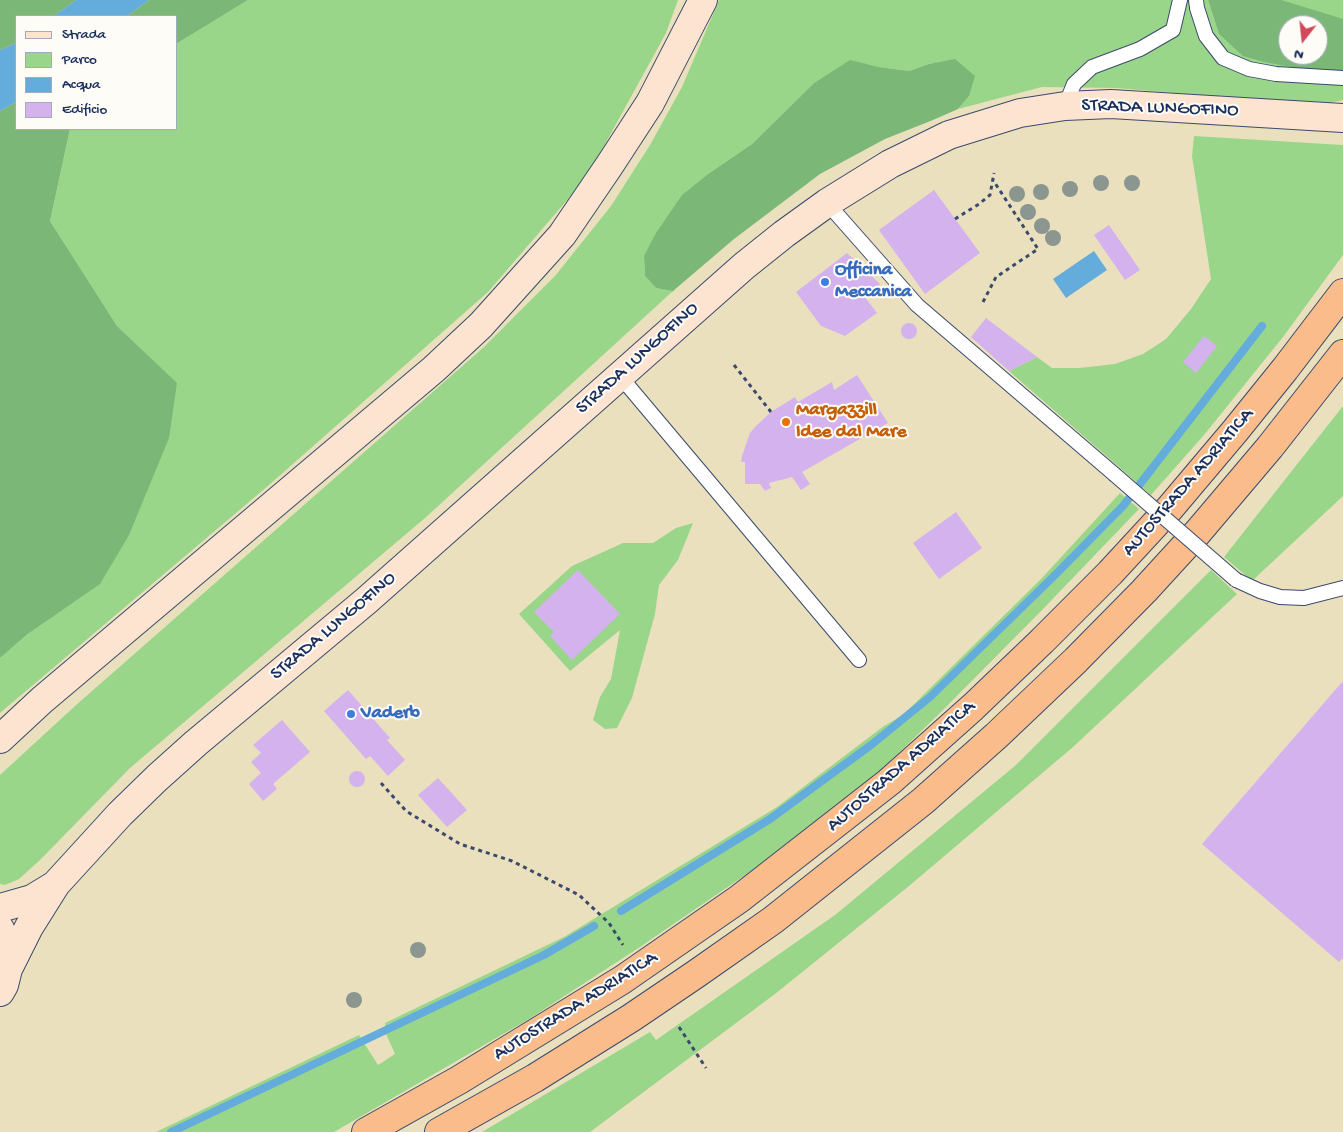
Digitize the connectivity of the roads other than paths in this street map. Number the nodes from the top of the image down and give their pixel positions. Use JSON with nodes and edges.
{"nodes":[{"id":1,"x":703,"y":0,"type":"edge"},
{"id":2,"x":1180,"y":0,"type":"edge"},
{"id":3,"x":1196,"y":0,"type":"edge"},
{"id":4,"x":1343,"y":78,"type":"edge"},
{"id":5,"x":1065,"y":106,"type":"junction"},
{"id":6,"x":1343,"y":118,"type":"edge"},
{"id":7,"x":827,"y":203,"type":"junction"},
{"id":8,"x":1343,"y":293,"type":"edge"},
{"id":9,"x":1343,"y":354,"type":"edge"},
{"id":10,"x":619,"y":376,"type":"junction"},
{"id":11,"x":1343,"y":588,"type":"edge"},
{"id":12,"x":859,"y":660,"type":"dead end"},
{"id":13,"x":0,"y":738,"type":"edge"},
{"id":14,"x":56,"y":884,"type":"junction"},
{"id":15,"x":0,"y":908,"type":"edge"},
{"id":16,"x":0,"y":929,"type":"edge"},
{"id":17,"x":4,"y":980,"type":"edge"},
{"id":18,"x":366,"y":1132,"type":"edge"},
{"id":19,"x":439,"y":1132,"type":"edge"}],
"edges":[{"from":1,"to":13,"type":"main road"},
{"from":2,"to":5,"type":"lane"},
{"from":3,"to":4,"type":"lane"},
{"from":5,"to":6,"type":"main road","name":"STRADA LUNGOFINO"},
{"from":5,"to":7,"type":"main road","name":"STRADA LUNGOFINO"},
{"from":7,"to":10,"type":"main road","name":"STRADA LUNGOFINO"},
{"from":7,"to":11,"type":"lane","bridge":true},
{"from":8,"to":18,"type":"highway","name":"AUTOSTRADA ADRIATICA"},
{"from":9,"to":19,"type":"highway","name":"AUTOSTRADA ADRIATICA"},
{"from":10,"to":12,"type":"lane"},
{"from":10,"to":14,"type":"main road","name":"STRADA LUNGOFINO"},
{"from":14,"to":15,"type":"main road","name":"STRADA LUNGOFINO"},
{"from":14,"to":17,"type":"main road","name":"STRADA LUNGOFINO"},
{"from":16,"to":17,"type":"main road"}]}
